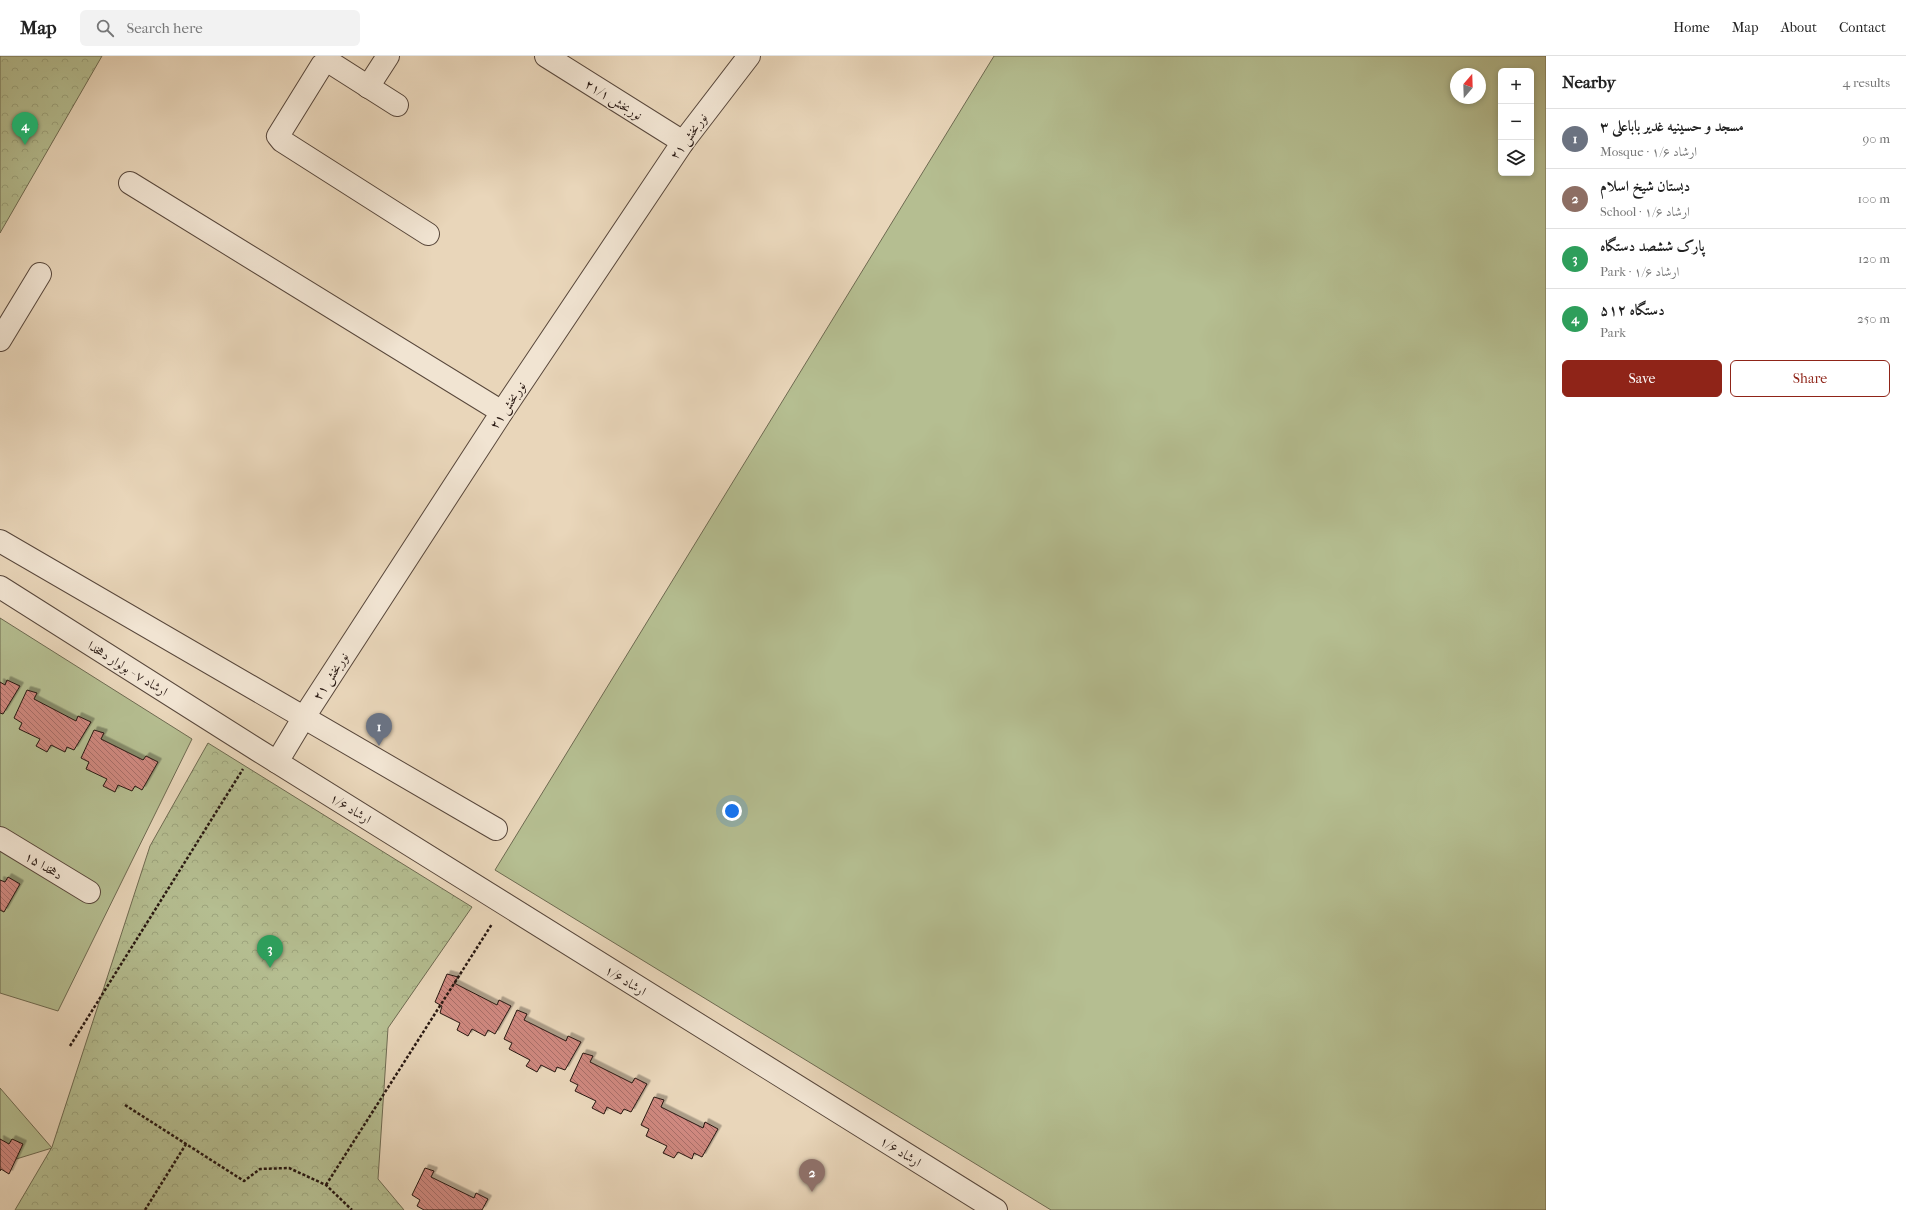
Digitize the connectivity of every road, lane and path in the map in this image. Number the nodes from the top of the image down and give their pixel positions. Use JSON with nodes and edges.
{"nodes":[{"id":1,"x":388,"y":56,"type":"edge"},
{"id":2,"x":546,"y":56,"type":"edge"},
{"id":3,"x":749,"y":56,"type":"edge"},
{"id":4,"x":368,"y":87,"type":"junction"},
{"id":5,"x":397,"y":104,"type":"dead end"},
{"id":6,"x":683,"y":142,"type":"junction"},
{"id":7,"x":130,"y":182,"type":"dead end"},
{"id":8,"x":428,"y":234,"type":"dead end"},
{"id":9,"x":40,"y":274,"type":"dead end"},
{"id":10,"x":0,"y":340,"type":"edge"},
{"id":11,"x":502,"y":412,"type":"junction"},
{"id":12,"x":0,"y":541,"type":"edge"},
{"id":13,"x":0,"y":587,"type":"edge"},
{"id":14,"x":304,"y":717,"type":"junction"},
{"id":15,"x":256,"y":748,"type":"junction"},
{"id":16,"x":277,"y":762,"type":"junction"},
{"id":17,"x":496,"y":829,"type":"dead end"},
{"id":18,"x":0,"y":838,"type":"edge"},
{"id":19,"x":89,"y":892,"type":"dead end"},
{"id":20,"x":505,"y":904,"type":"junction"},
{"id":21,"x":70,"y":1046,"type":"dead end"},
{"id":22,"x":125,"y":1106,"type":"dead end"},
{"id":23,"x":186,"y":1144,"type":"junction"},
{"id":24,"x":326,"y":1185,"type":"junction"},
{"id":25,"x":145,"y":1210,"type":"edge"},
{"id":26,"x":352,"y":1210,"type":"edge"},
{"id":27,"x":996,"y":1210,"type":"edge"}],
"edges":[{"from":1,"to":4,"type":"street"},
{"from":2,"to":6,"type":"street","name":"نوربخش ۲۱/۱"},
{"from":3,"to":6,"type":"street","name":"نوربخش ۲۱"},
{"from":4,"to":5,"type":"street"},
{"from":4,"to":8,"type":"street"},
{"from":6,"to":11,"type":"street","name":"نوربخش ۲۱"},
{"from":7,"to":11,"type":"street"},
{"from":9,"to":10,"type":"street"},
{"from":11,"to":14,"type":"street","name":"نوربخش ۲۱"},
{"from":12,"to":14,"type":"street"},
{"from":13,"to":15,"type":"street","name":"ارشاد ۷ - بولوار دهخدا"},
{"from":14,"to":16,"type":"street","name":"نوربخش ۲۱"},
{"from":14,"to":17,"type":"street"},
{"from":15,"to":16,"type":"street","name":"ارشاد ۱/۶"},
{"from":15,"to":21,"type":"path"},
{"from":16,"to":20,"type":"street","name":"ارشاد ۱/۶"},
{"from":18,"to":19,"type":"street","name":"دهخدا ۱۵"},
{"from":20,"to":24,"type":"path"},
{"from":20,"to":27,"type":"street","name":"ارشاد ۱/۶"},
{"from":22,"to":23,"type":"path"},
{"from":23,"to":24,"type":"path"},
{"from":23,"to":25,"type":"path"},
{"from":24,"to":26,"type":"path"}]}
